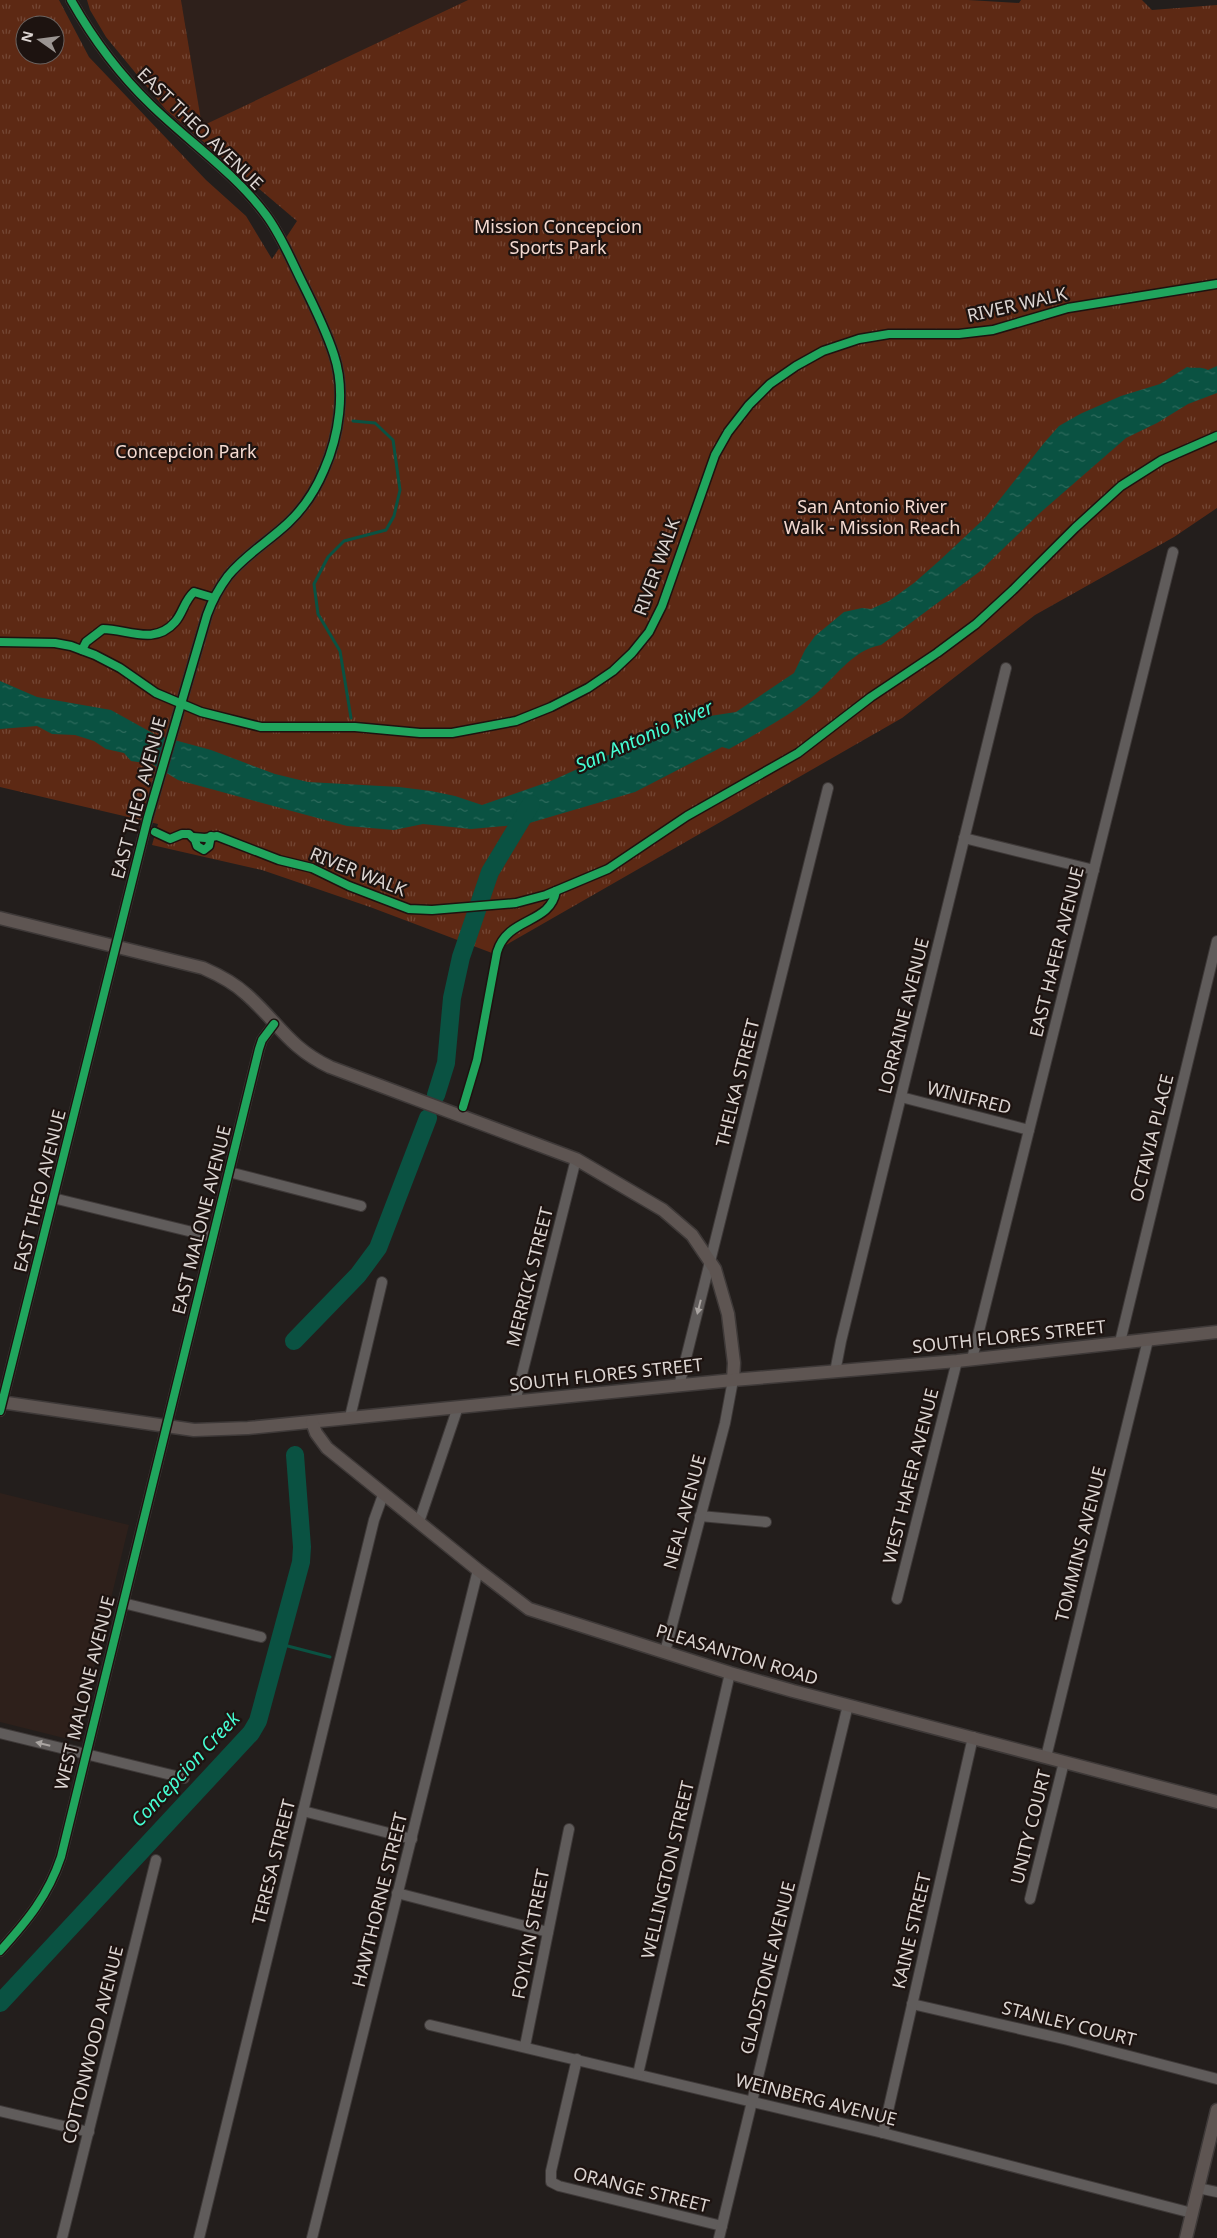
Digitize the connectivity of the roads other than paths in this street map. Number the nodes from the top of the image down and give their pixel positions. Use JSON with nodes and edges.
{"nodes":[{"id":1,"x":71,"y":0,"type":"edge"},
{"id":2,"x":1172,"y":552,"type":"dead end"},
{"id":3,"x":1006,"y":668,"type":"dead end"},
{"id":4,"x":828,"y":788,"type":"dead end"},
{"id":5,"x":964,"y":838,"type":"junction"},
{"id":6,"x":1094,"y":870,"type":"junction"},
{"id":7,"x":0,"y":918,"type":"edge"},
{"id":8,"x":1217,"y":941,"type":"edge"},
{"id":9,"x":116,"y":946,"type":"junction"},
{"id":10,"x":274,"y":1024,"type":"junction"},
{"id":11,"x":901,"y":1097,"type":"junction"},
{"id":12,"x":1029,"y":1130,"type":"junction"},
{"id":13,"x":576,"y":1159,"type":"junction"},
{"id":14,"x":229,"y":1172,"type":"junction"},
{"id":15,"x":54,"y":1198,"type":"junction"},
{"id":16,"x":361,"y":1206,"type":"dead end"},
{"id":17,"x":213,"y":1237,"type":"junction"},
{"id":18,"x":710,"y":1260,"type":"junction"},
{"id":19,"x":382,"y":1282,"type":"dead end"},
{"id":20,"x":1217,"y":1332,"type":"edge"},
{"id":21,"x":1148,"y":1340,"type":"junction"},
{"id":22,"x":1120,"y":1342,"type":"junction"},
{"id":23,"x":972,"y":1359,"type":"junction"},
{"id":24,"x":957,"y":1361,"type":"junction"},
{"id":25,"x":835,"y":1372,"type":"junction"},
{"id":26,"x":733,"y":1380,"type":"junction"},
{"id":27,"x":679,"y":1386,"type":"junction"},
{"id":28,"x":515,"y":1402,"type":"junction"},
{"id":29,"x":1,"y":1405,"type":"edge"},
{"id":30,"x":458,"y":1407,"type":"junction"},
{"id":31,"x":350,"y":1418,"type":"junction"},
{"id":32,"x":312,"y":1422,"type":"junction"},
{"id":33,"x":167,"y":1426,"type":"junction"},
{"id":34,"x":384,"y":1494,"type":"junction"},
{"id":35,"x":700,"y":1516,"type":"junction"},
{"id":36,"x":419,"y":1522,"type":"junction"},
{"id":37,"x":766,"y":1522,"type":"dead end"},
{"id":38,"x":478,"y":1570,"type":"junction"},
{"id":39,"x":897,"y":1599,"type":"dead end"},
{"id":40,"x":123,"y":1603,"type":"junction"},
{"id":41,"x":261,"y":1637,"type":"dead end"},
{"id":42,"x":665,"y":1652,"type":"junction"},
{"id":43,"x":730,"y":1673,"type":"junction"},
{"id":44,"x":848,"y":1705,"type":"junction"},
{"id":45,"x":0,"y":1733,"type":"edge"},
{"id":46,"x":973,"y":1737,"type":"junction"},
{"id":47,"x":86,"y":1754,"type":"junction"},
{"id":48,"x":1046,"y":1757,"type":"junction"},
{"id":49,"x":1064,"y":1762,"type":"junction"},
{"id":50,"x":184,"y":1778,"type":"dead end"},
{"id":51,"x":1217,"y":1802,"type":"edge"},
{"id":52,"x":303,"y":1811,"type":"junction"},
{"id":53,"x":569,"y":1829,"type":"dead end"},
{"id":54,"x":412,"y":1839,"type":"junction"},
{"id":55,"x":156,"y":1860,"type":"dead end"},
{"id":56,"x":397,"y":1893,"type":"junction"},
{"id":57,"x":1030,"y":1899,"type":"dead end"},
{"id":58,"x":548,"y":1932,"type":"junction"},
{"id":59,"x":0,"y":1951,"type":"edge"},
{"id":60,"x":912,"y":2004,"type":"junction"},
{"id":61,"x":430,"y":2025,"type":"dead end"},
{"id":62,"x":524,"y":2046,"type":"junction"},
{"id":63,"x":577,"y":2059,"type":"junction"},
{"id":64,"x":638,"y":2074,"type":"junction"},
{"id":65,"x":1217,"y":2079,"type":"edge"},
{"id":66,"x":752,"y":2102,"type":"junction"},
{"id":67,"x":1217,"y":2110,"type":"edge"},
{"id":68,"x":0,"y":2111,"type":"edge"},
{"id":69,"x":88,"y":2132,"type":"junction"},
{"id":70,"x":884,"y":2133,"type":"junction"},
{"id":71,"x":1198,"y":2188,"type":"junction"},
{"id":72,"x":1217,"y":2192,"type":"edge"},
{"id":73,"x":1192,"y":2213,"type":"junction"},
{"id":74,"x":722,"y":2226,"type":"junction"},
{"id":75,"x":62,"y":2238,"type":"edge"},
{"id":76,"x":199,"y":2238,"type":"edge"},
{"id":77,"x":312,"y":2238,"type":"edge"},
{"id":78,"x":719,"y":2238,"type":"edge"},
{"id":79,"x":1186,"y":2238,"type":"edge"}],
"edges":[{"from":1,"to":9,"type":"street","name":"EAST THEO AVENUE"},
{"from":2,"to":6,"type":"street","name":"EAST HAFER AVENUE"},
{"from":3,"to":5,"type":"street","name":"LORRAINE AVENUE"},
{"from":4,"to":18,"type":"street","name":"THELKA STREET"},
{"from":5,"to":6,"type":"street"},
{"from":5,"to":11,"type":"street","name":"LORRAINE AVENUE"},
{"from":6,"to":12,"type":"street","name":"EAST HAFER AVENUE"},
{"from":7,"to":9,"type":"main road"},
{"from":8,"to":22,"type":"street","name":"OCTAVIA PLACE"},
{"from":9,"to":10,"type":"main road"},
{"from":9,"to":15,"type":"street","name":"EAST THEO AVENUE"},
{"from":10,"to":13,"type":"main road"},
{"from":10,"to":14,"type":"street","name":"EAST MALONE AVENUE"},
{"from":11,"to":12,"type":"street","name":"WINIFRED"},
{"from":11,"to":25,"type":"street","name":"LORRAINE AVENUE"},
{"from":12,"to":23,"type":"street","name":"EAST HAFER AVENUE"},
{"from":13,"to":18,"type":"main road"},
{"from":13,"to":28,"type":"street","name":"MERRICK STREET"},
{"from":14,"to":16,"type":"street"},
{"from":14,"to":17,"type":"street","name":"EAST MALONE AVENUE"},
{"from":15,"to":17,"type":"street"},
{"from":15,"to":29,"type":"street","name":"EAST THEO AVENUE"},
{"from":17,"to":33,"type":"street","name":"EAST MALONE AVENUE"},
{"from":18,"to":26,"type":"main road"},
{"from":18,"to":27,"type":"street","name":"THELKA STREET","one_way":true},
{"from":19,"to":31,"type":"street"},
{"from":20,"to":21,"type":"main road","name":"SOUTH FLORES STREET"},
{"from":21,"to":22,"type":"main road","name":"SOUTH FLORES STREET"},
{"from":21,"to":48,"type":"street","name":"TOMMINS AVENUE"},
{"from":22,"to":23,"type":"main road","name":"SOUTH FLORES STREET"},
{"from":23,"to":24,"type":"main road","name":"SOUTH FLORES STREET"},
{"from":24,"to":25,"type":"main road","name":"SOUTH FLORES STREET"},
{"from":24,"to":39,"type":"street","name":"WEST HAFER AVENUE"},
{"from":25,"to":26,"type":"main road","name":"SOUTH FLORES STREET"},
{"from":26,"to":27,"type":"main road","name":"SOUTH FLORES STREET"},
{"from":26,"to":35,"type":"street","name":"NEAL AVENUE"},
{"from":27,"to":28,"type":"main road","name":"SOUTH FLORES STREET"},
{"from":28,"to":30,"type":"main road","name":"SOUTH FLORES STREET"},
{"from":29,"to":33,"type":"main road","name":"SOUTH FLORES STREET"},
{"from":30,"to":31,"type":"main road","name":"SOUTH FLORES STREET"},
{"from":30,"to":36,"type":"street"},
{"from":31,"to":32,"type":"main road","name":"SOUTH FLORES STREET"},
{"from":32,"to":33,"type":"main road","name":"SOUTH FLORES STREET"},
{"from":32,"to":34,"type":"main road","name":"PLEASANTON ROAD"},
{"from":33,"to":40,"type":"street","name":"WEST MALONE AVENUE"},
{"from":34,"to":36,"type":"main road","name":"PLEASANTON ROAD"},
{"from":34,"to":52,"type":"street","name":"TERESA STREET"},
{"from":35,"to":37,"type":"street"},
{"from":35,"to":42,"type":"street","name":"NEAL AVENUE"},
{"from":36,"to":38,"type":"main road","name":"PLEASANTON ROAD"},
{"from":38,"to":42,"type":"main road","name":"PLEASANTON ROAD"},
{"from":38,"to":54,"type":"street","name":"HAWTHORNE STREET"},
{"from":40,"to":41,"type":"street"},
{"from":40,"to":47,"type":"street","name":"WEST MALONE AVENUE"},
{"from":42,"to":43,"type":"main road","name":"PLEASANTON ROAD"},
{"from":43,"to":44,"type":"main road","name":"PLEASANTON ROAD"},
{"from":43,"to":64,"type":"street","name":"WELLINGTON STREET"},
{"from":44,"to":46,"type":"main road","name":"PLEASANTON ROAD"},
{"from":44,"to":66,"type":"street","name":"GLADSTONE AVENUE"},
{"from":47,"to":45,"type":"street","one_way":true},
{"from":46,"to":48,"type":"main road","name":"PLEASANTON ROAD"},
{"from":46,"to":60,"type":"street","name":"KAINE STREET"},
{"from":47,"to":50,"type":"street"},
{"from":47,"to":59,"type":"street","name":"WEST MALONE AVENUE"},
{"from":48,"to":49,"type":"main road","name":"PLEASANTON ROAD"},
{"from":49,"to":51,"type":"main road","name":"PLEASANTON ROAD"},
{"from":49,"to":57,"type":"street","name":"UNITY COURT"},
{"from":52,"to":54,"type":"street"},
{"from":52,"to":76,"type":"street","name":"TERESA STREET"},
{"from":53,"to":58,"type":"street","name":"FOYLYN STREET"},
{"from":54,"to":56,"type":"street","name":"HAWTHORNE STREET"},
{"from":55,"to":69,"type":"street","name":"COTTONWOOD AVENUE"},
{"from":56,"to":58,"type":"street"},
{"from":56,"to":77,"type":"street","name":"HAWTHORNE STREET"},
{"from":58,"to":62,"type":"street","name":"FOYLYN STREET"},
{"from":60,"to":65,"type":"street","name":"STANLEY COURT"},
{"from":60,"to":70,"type":"street","name":"KAINE STREET"},
{"from":61,"to":62,"type":"street","name":"WEINBERG AVENUE"},
{"from":62,"to":63,"type":"street","name":"WEINBERG AVENUE"},
{"from":63,"to":64,"type":"street","name":"WEINBERG AVENUE"},
{"from":63,"to":74,"type":"street","name":"ORANGE STREET"},
{"from":64,"to":66,"type":"street","name":"WEINBERG AVENUE"},
{"from":66,"to":70,"type":"street","name":"WEINBERG AVENUE"},
{"from":66,"to":74,"type":"street","name":"GLADSTONE AVENUE"},
{"from":67,"to":71,"type":"main road"},
{"from":68,"to":69,"type":"street"},
{"from":69,"to":75,"type":"street","name":"COTTONWOOD AVENUE"},
{"from":70,"to":73,"type":"street","name":"WEINBERG AVENUE"},
{"from":71,"to":72,"type":"street"},
{"from":71,"to":73,"type":"main road"},
{"from":73,"to":79,"type":"main road"},
{"from":74,"to":78,"type":"street","name":"GLADSTONE AVENUE"}]}
